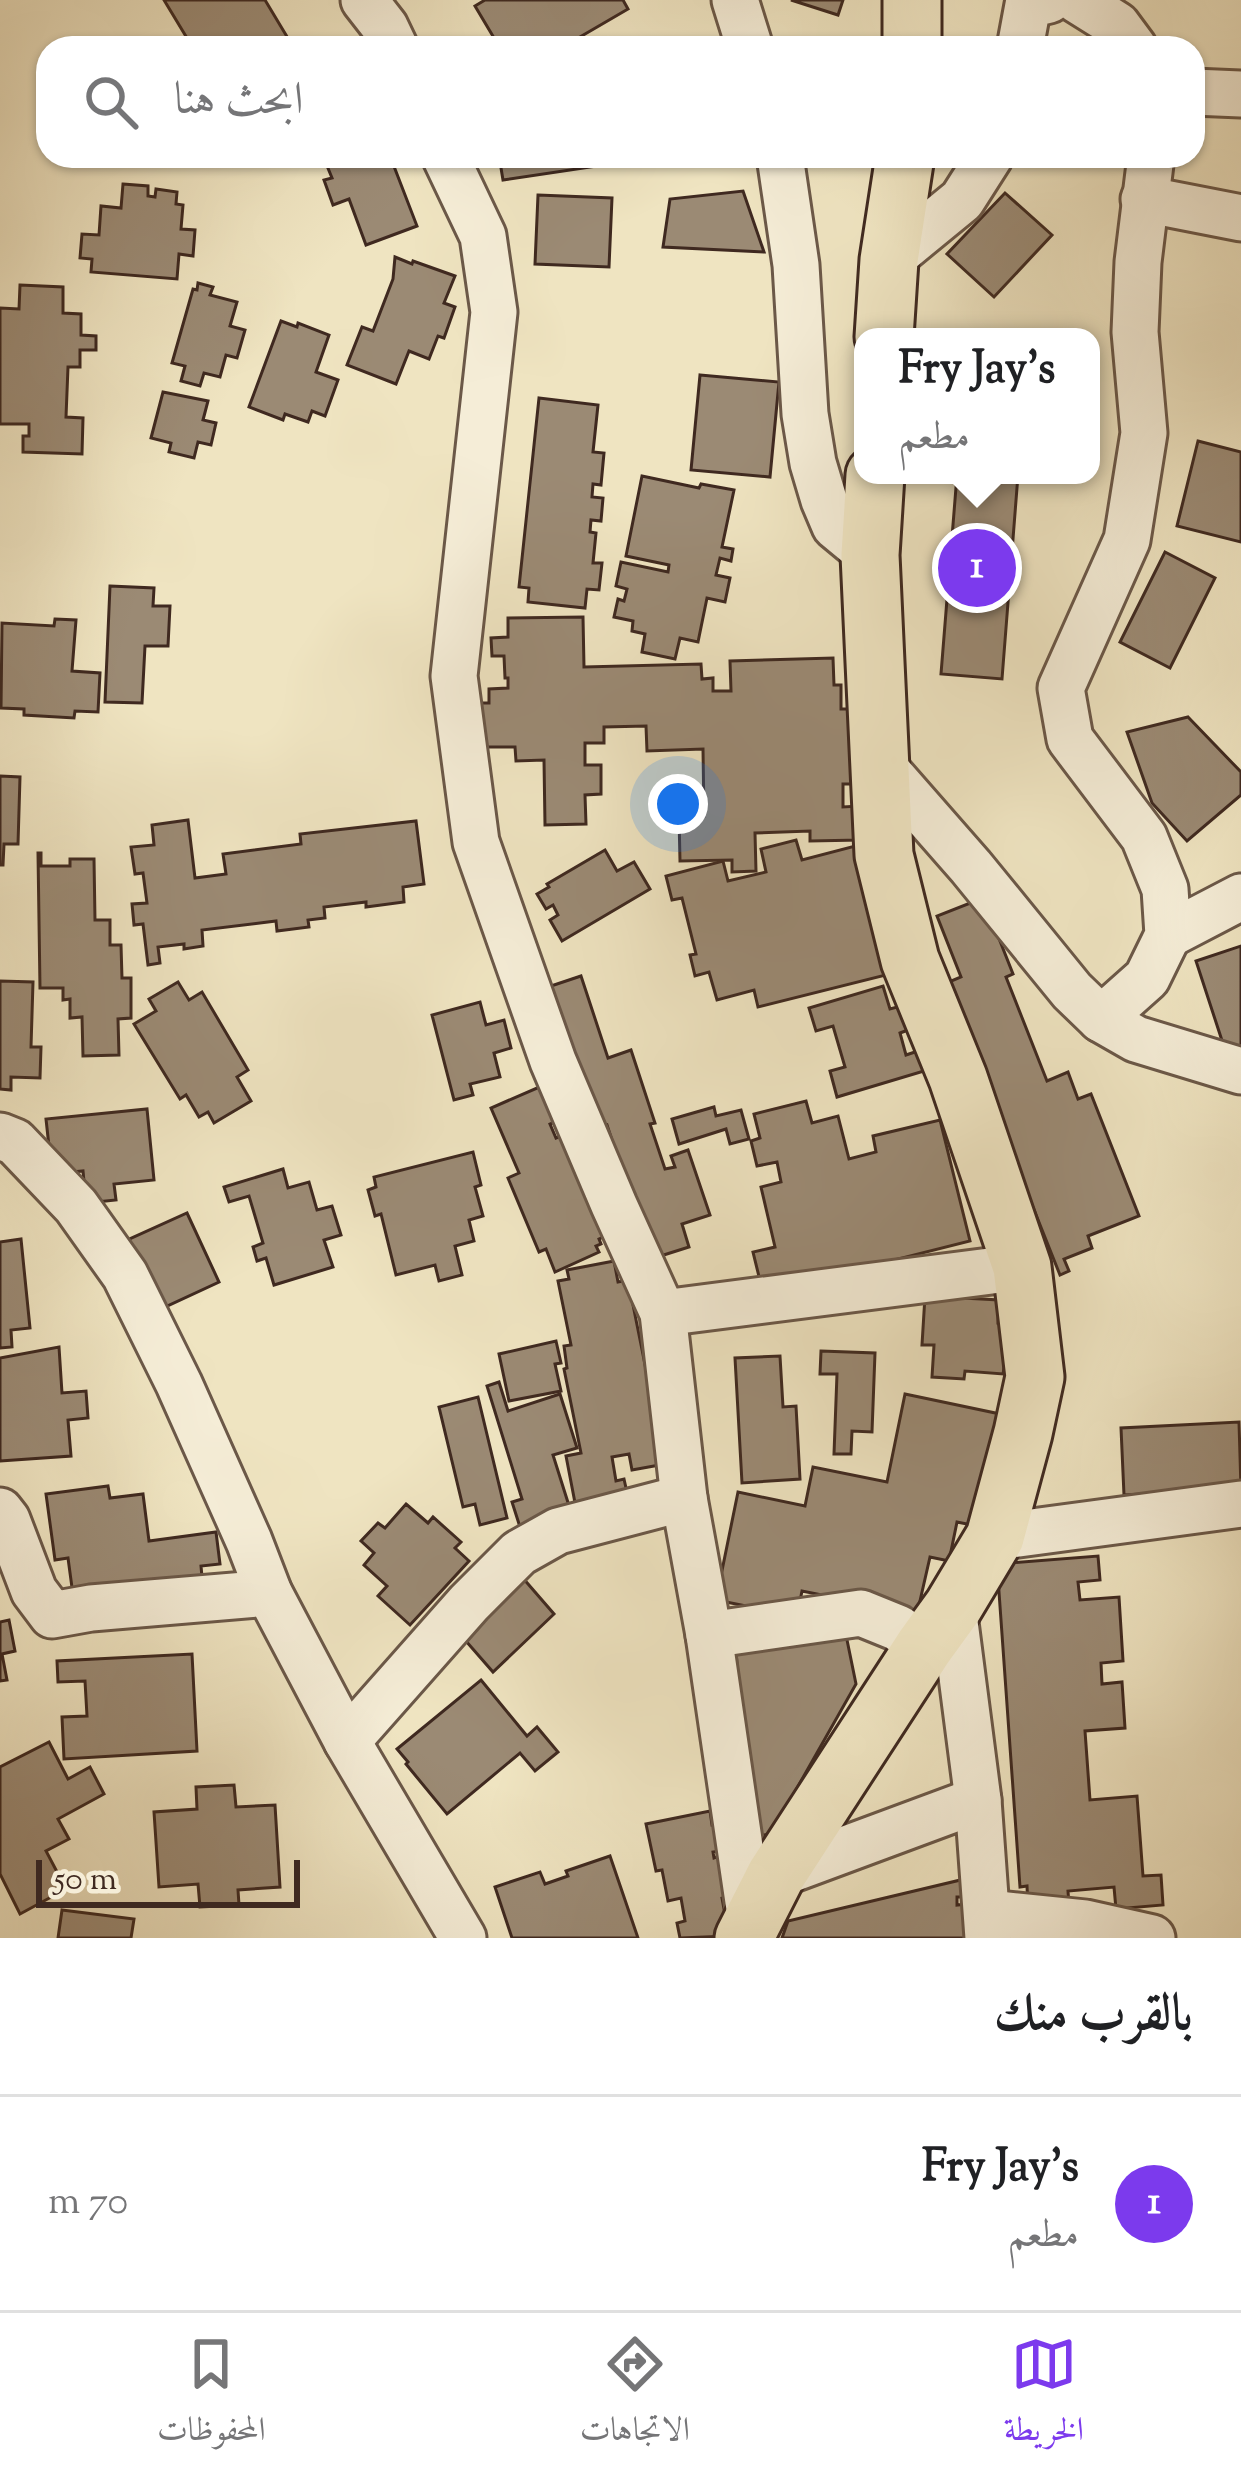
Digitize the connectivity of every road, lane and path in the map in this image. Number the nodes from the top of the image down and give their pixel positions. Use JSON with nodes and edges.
{"nodes":[{"id":1,"x":364,"y":0,"type":"edge"},
{"id":2,"x":735,"y":0,"type":"edge"},
{"id":3,"x":912,"y":0,"type":"edge"},
{"id":4,"x":1049,"y":0,"type":"edge"},
{"id":5,"x":1077,"y":0,"type":"edge"},
{"id":6,"x":389,"y":36,"type":"edge"},
{"id":7,"x":746,"y":36,"type":"edge"},
{"id":8,"x":912,"y":36,"type":"edge"},
{"id":9,"x":1023,"y":36,"type":"edge"},
{"id":10,"x":1125,"y":36,"type":"edge"},
{"id":11,"x":1205,"y":92,"type":"edge"},
{"id":12,"x":1241,"y":94,"type":"edge"},
{"id":13,"x":451,"y":168,"type":"edge"},
{"id":14,"x":782,"y":168,"type":"edge"},
{"id":15,"x":903,"y":168,"type":"edge"},
{"id":16,"x":982,"y":168,"type":"edge"},
{"id":17,"x":1148,"y":178,"type":"edge"},
{"id":18,"x":1241,"y":218,"type":"edge"},
{"id":19,"x":889,"y":260,"type":"junction"},
{"id":20,"x":885,"y":328,"type":"edge"},
{"id":21,"x":875,"y":484,"type":"edge"},
{"id":22,"x":871,"y":555,"type":"junction"},
{"id":23,"x":879,"y":762,"type":"junction"},
{"id":24,"x":1241,"y":897,"type":"edge"},
{"id":25,"x":1168,"y":935,"type":"junction"},
{"id":26,"x":1101,"y":1019,"type":"junction"},
{"id":27,"x":1241,"y":1071,"type":"edge"},
{"id":28,"x":0,"y":1136,"type":"edge"},
{"id":29,"x":1022,"y":1267,"type":"junction"},
{"id":30,"x":663,"y":1312,"type":"junction"},
{"id":31,"x":684,"y":1498,"type":"junction"},
{"id":32,"x":1241,"y":1504,"type":"edge"},
{"id":33,"x":0,"y":1510,"type":"edge"},
{"id":34,"x":994,"y":1537,"type":"junction"},
{"id":35,"x":268,"y":1593,"type":"junction"},
{"id":36,"x":939,"y":1627,"type":"junction"},
{"id":37,"x":709,"y":1635,"type":"junction"},
{"id":38,"x":346,"y":1741,"type":"junction"},
{"id":39,"x":978,"y":1800,"type":"junction"},
{"id":40,"x":757,"y":1912,"type":"edge"},
{"id":41,"x":988,"y":1926,"type":"edge"},
{"id":42,"x":464,"y":1938,"type":"edge"},
{"id":43,"x":1152,"y":1938,"type":"edge"}],
"edges":[{"from":1,"to":6,"type":"street"},
{"from":2,"to":7,"type":"street"},
{"from":3,"to":8,"type":"main road"},
{"from":4,"to":9,"type":"street"},
{"from":5,"to":10,"type":"street"},
{"from":11,"to":12,"type":"street"},
{"from":13,"to":30,"type":"street"},
{"from":14,"to":22,"type":"street"},
{"from":15,"to":19,"type":"main road"},
{"from":16,"to":19,"type":"street"},
{"from":17,"to":18,"type":"street"},
{"from":17,"to":25,"type":"street"},
{"from":19,"to":20,"type":"main road"},
{"from":21,"to":22,"type":"main road"},
{"from":22,"to":23,"type":"main road"},
{"from":23,"to":26,"type":"street"},
{"from":23,"to":29,"type":"main road"},
{"from":24,"to":25,"type":"street"},
{"from":25,"to":26,"type":"street"},
{"from":26,"to":27,"type":"street"},
{"from":28,"to":35,"type":"street"},
{"from":29,"to":30,"type":"street"},
{"from":29,"to":34,"type":"main road"},
{"from":30,"to":31,"type":"street"},
{"from":31,"to":37,"type":"street"},
{"from":31,"to":38,"type":"street"},
{"from":32,"to":34,"type":"street"},
{"from":33,"to":35,"type":"street"},
{"from":34,"to":36,"type":"main road"},
{"from":35,"to":38,"type":"street"},
{"from":36,"to":37,"type":"street"},
{"from":36,"to":39,"type":"street"},
{"from":36,"to":40,"type":"main road"},
{"from":37,"to":40,"type":"street"},
{"from":38,"to":42,"type":"street"},
{"from":39,"to":40,"type":"street"},
{"from":39,"to":41,"type":"street"},
{"from":41,"to":43,"type":"street"}]}
